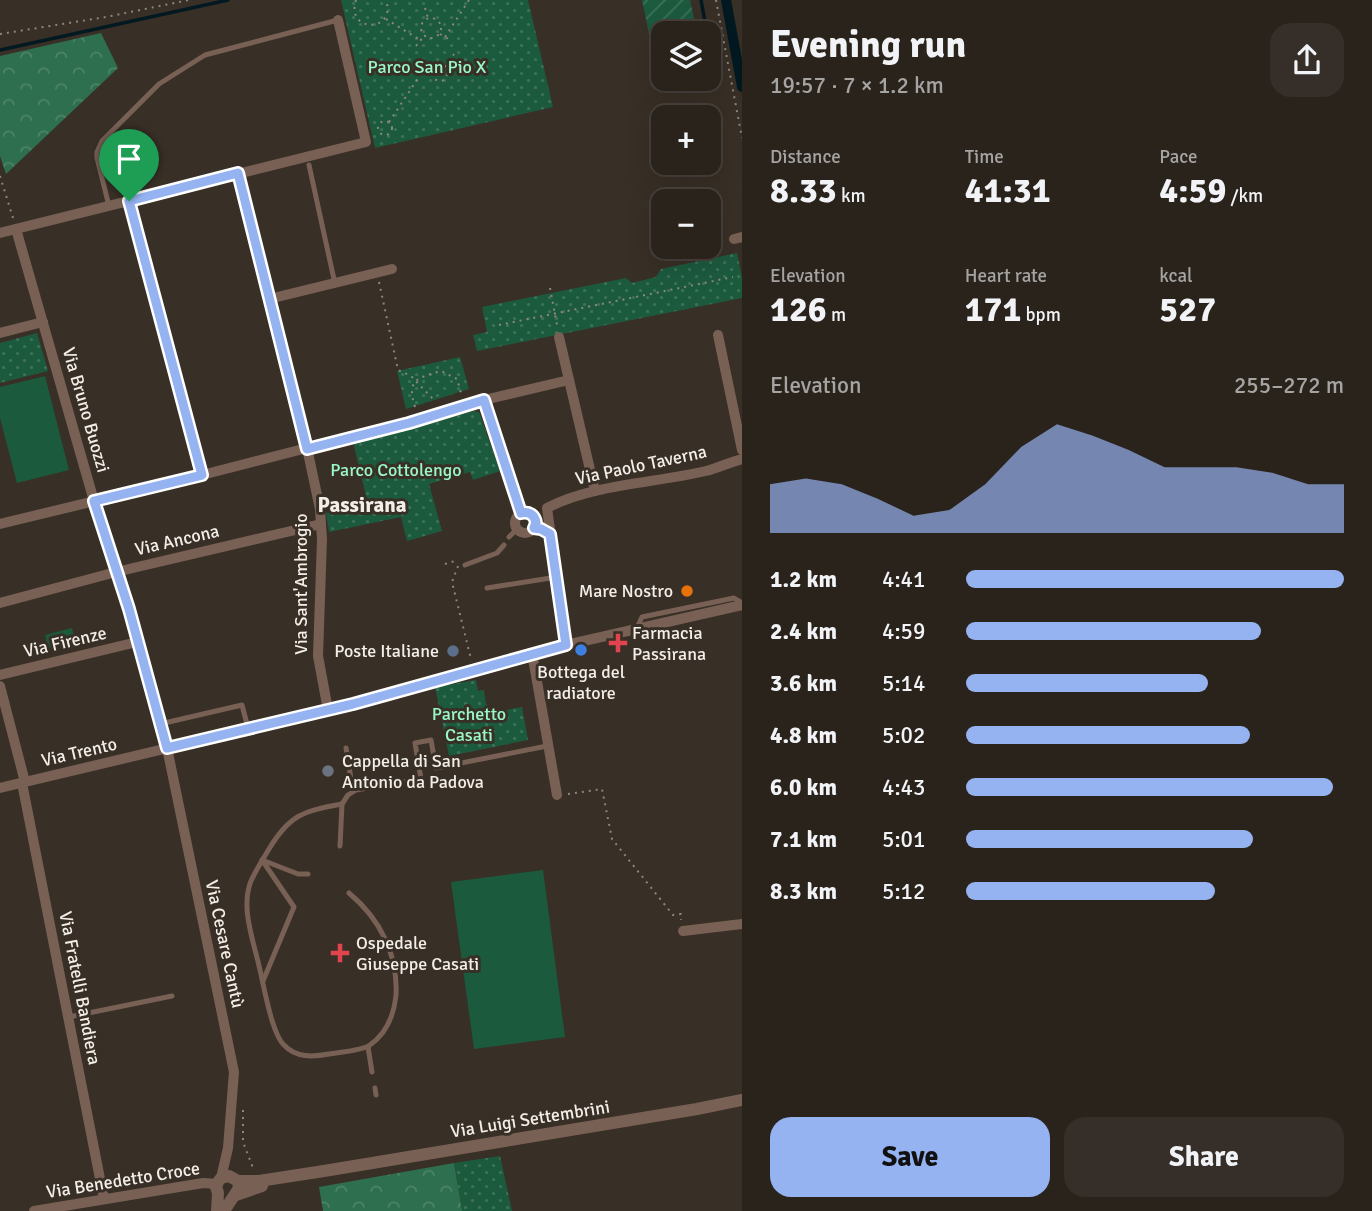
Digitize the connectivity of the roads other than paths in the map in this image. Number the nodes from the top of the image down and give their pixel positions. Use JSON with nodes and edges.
{"nodes":[{"id":1,"x":338,"y":20,"type":"joint"},
{"id":2,"x":309,"y":165,"type":"dead end"},
{"id":3,"x":238,"y":173,"type":"junction"},
{"id":4,"x":129,"y":201,"type":"junction"},
{"id":5,"x":109,"y":206,"type":"junction"},
{"id":6,"x":16,"y":229,"type":"junction"},
{"id":7,"x":0,"y":233,"type":"edge"},
{"id":8,"x":392,"y":269,"type":"dead end"},
{"id":9,"x":335,"y":284,"type":"junction"},
{"id":10,"x":269,"y":299,"type":"junction"},
{"id":11,"x":44,"y":322,"type":"junction"},
{"id":12,"x":0,"y":333,"type":"edge"},
{"id":13,"x":718,"y":335,"type":"dead end"},
{"id":14,"x":559,"y":337,"type":"road end"},
{"id":15,"x":569,"y":380,"type":"junction"},
{"id":16,"x":484,"y":400,"type":"junction"},
{"id":17,"x":307,"y":449,"type":"junction"},
{"id":18,"x":742,"y":450,"type":"edge"},
{"id":19,"x":742,"y":459,"type":"edge"},
{"id":20,"x":202,"y":475,"type":"junction"},
{"id":21,"x":595,"y":491,"type":"junction"},
{"id":22,"x":94,"y":501,"type":"junction"},
{"id":23,"x":547,"y":508,"type":"junction"},
{"id":24,"x":531,"y":520,"type":"junction"},
{"id":25,"x":0,"y":524,"type":"edge"},
{"id":26,"x":321,"y":524,"type":"junction"},
{"id":27,"x":550,"y":534,"type":"junction"},
{"id":28,"x":504,"y":545,"type":"dead end"},
{"id":29,"x":466,"y":565,"type":"dead end"},
{"id":30,"x":116,"y":572,"type":"junction"},
{"id":31,"x":557,"y":577,"type":"junction"},
{"id":32,"x":487,"y":589,"type":"dead end"},
{"id":33,"x":0,"y":603,"type":"edge"},
{"id":34,"x":742,"y":604,"type":"edge"},
{"id":35,"x":137,"y":642,"type":"junction"},
{"id":36,"x":566,"y":645,"type":"junction"},
{"id":37,"x":532,"y":653,"type":"junction"},
{"id":38,"x":0,"y":675,"type":"edge"},
{"id":39,"x":0,"y":686,"type":"edge"},
{"id":40,"x":328,"y":710,"type":"junction"},
{"id":41,"x":160,"y":724,"type":"junction"},
{"id":42,"x":248,"y":728,"type":"junction"},
{"id":43,"x":547,"y":746,"type":"junction"},
{"id":44,"x":167,"y":748,"type":"junction"},
{"id":45,"x":346,"y":748,"type":"dead end"},
{"id":46,"x":23,"y":783,"type":"junction"},
{"id":47,"x":0,"y":788,"type":"edge"},
{"id":48,"x":354,"y":791,"type":"junction"},
{"id":49,"x":556,"y":795,"type":"road end"},
{"id":50,"x":342,"y":804,"type":"junction"},
{"id":51,"x":340,"y":846,"type":"dead end"},
{"id":52,"x":262,"y":860,"type":"junction"},
{"id":53,"x":308,"y":874,"type":"dead end"},
{"id":54,"x":349,"y":892,"type":"dead end"},
{"id":55,"x":742,"y":924,"type":"edge"},
{"id":56,"x":683,"y":931,"type":"road end"},
{"id":57,"x":262,"y":981,"type":"junction"},
{"id":58,"x":172,"y":996,"type":"dead end"},
{"id":59,"x":69,"y":1017,"type":"junction"},
{"id":60,"x":369,"y":1047,"type":"junction"},
{"id":61,"x":372,"y":1072,"type":"dead end"},
{"id":62,"x":375,"y":1088,"type":"dead end"},
{"id":63,"x":376,"y":1095,"type":"dead end"},
{"id":64,"x":742,"y":1100,"type":"edge"},
{"id":65,"x":324,"y":1171,"type":"junction"},
{"id":66,"x":225,"y":1183,"type":"junction"},
{"id":67,"x":234,"y":1196,"type":"junction"},
{"id":68,"x":104,"y":1199,"type":"junction"},
{"id":69,"x":34,"y":1211,"type":"edge"},
{"id":70,"x":217,"y":1211,"type":"edge"},
{"id":71,"x":224,"y":1211,"type":"edge"}],
"edges":[{"from":1,"to":3,"type":"street"},
{"from":1,"to":5,"type":"lane"},
{"from":2,"to":9,"type":"lane"},
{"from":3,"to":4,"type":"street"},
{"from":3,"to":10,"type":"street","name":"Via Sant'Ambrogio"},
{"from":4,"to":5,"type":"street"},
{"from":4,"to":20,"type":"street"},
{"from":5,"to":6,"type":"street"},
{"from":6,"to":7,"type":"street"},
{"from":6,"to":11,"type":"street","name":"Via Bruno Buozzi"},
{"from":8,"to":9,"type":"street"},
{"from":9,"to":10,"type":"street"},
{"from":10,"to":17,"type":"street","name":"Via Sant'Ambrogio"},
{"from":11,"to":12,"type":"street"},
{"from":11,"to":22,"type":"street","name":"Via Bruno Buozzi"},
{"from":13,"to":18,"type":"street"},
{"from":14,"to":15,"type":"street"},
{"from":15,"to":16,"type":"street"},
{"from":15,"to":21,"type":"street"},
{"from":16,"to":17,"type":"street"},
{"from":16,"to":24,"type":"street"},
{"from":17,"to":20,"type":"street"},
{"from":17,"to":26,"type":"street","name":"Via Sant'Ambrogio"},
{"from":19,"to":21,"type":"street","name":"Via Paolo Taverna"},
{"from":20,"to":22,"type":"street"},
{"from":21,"to":23,"type":"street","name":"Via Paolo Taverna"},
{"from":22,"to":25,"type":"street"},
{"from":22,"to":30,"type":"street","name":"Via Bruno Buozzi"},
{"from":23,"to":24,"type":"street"},
{"from":23,"to":27,"type":"street"},
{"from":24,"to":24,"type":"street"},
{"from":24,"to":27,"type":"street"},
{"from":26,"to":30,"type":"street","name":"Via Ancona"},
{"from":26,"to":40,"type":"street","name":"Via Sant'Ambrogio"},
{"from":27,"to":31,"type":"street"},
{"from":28,"to":29,"type":"lane"},
{"from":30,"to":33,"type":"street","name":"Via Ancona"},
{"from":30,"to":35,"type":"street","name":"Via Bruno Buozzi"},
{"from":31,"to":32,"type":"lane"},
{"from":31,"to":36,"type":"street"},
{"from":34,"to":36,"type":"street","name":"Via Trento"},
{"from":35,"to":38,"type":"street","name":"Via Firenze"},
{"from":35,"to":41,"type":"street","name":"Via Bruno Buozzi"},
{"from":36,"to":37,"type":"street","name":"Via Trento"},
{"from":37,"to":40,"type":"street","name":"Via Trento"},
{"from":37,"to":43,"type":"street"},
{"from":39,"to":46,"type":"street","name":"Via Fratelli Bandiera"},
{"from":40,"to":42,"type":"street","name":"Via Trento"},
{"from":41,"to":42,"type":"lane"},
{"from":41,"to":44,"type":"street","name":"Via Bruno Buozzi"},
{"from":42,"to":44,"type":"street","name":"Via Trento"},
{"from":43,"to":48,"type":"lane"},
{"from":43,"to":49,"type":"street"},
{"from":44,"to":46,"type":"street","name":"Via Trento"},
{"from":44,"to":66,"type":"street","name":"Via Cesare Cantù"},
{"from":45,"to":48,"type":"lane"},
{"from":46,"to":47,"type":"street","name":"Via Trento"},
{"from":46,"to":59,"type":"street","name":"Via Fratelli Bandiera"},
{"from":48,"to":50,"type":"lane"},
{"from":50,"to":51,"type":"lane"},
{"from":50,"to":52,"type":"lane"},
{"from":52,"to":53,"type":"lane"},
{"from":52,"to":57,"type":"lane"},
{"from":52,"to":57,"type":"lane"},
{"from":54,"to":60,"type":"lane"},
{"from":55,"to":56,"type":"street"},
{"from":57,"to":60,"type":"lane"},
{"from":58,"to":59,"type":"lane"},
{"from":59,"to":68,"type":"street","name":"Via Fratelli Bandiera"},
{"from":60,"to":61,"type":"lane"},
{"from":62,"to":63,"type":"lane"},
{"from":64,"to":65,"type":"street","name":"Via Luigi Settembrini"},
{"from":65,"to":66,"type":"street","name":"Via Luigi Settembrini"},
{"from":65,"to":67,"type":"street","name":"Via Luigi Settembrini"},
{"from":66,"to":67,"type":"street"},
{"from":66,"to":67,"type":"street"},
{"from":66,"to":68,"type":"street","name":"Via Benedetto Croce"},
{"from":66,"to":70,"type":"street","name":"Via Cesare Cantù"},
{"from":67,"to":71,"type":"street"},
{"from":68,"to":69,"type":"street","name":"Via Benedetto Croce"}]}
